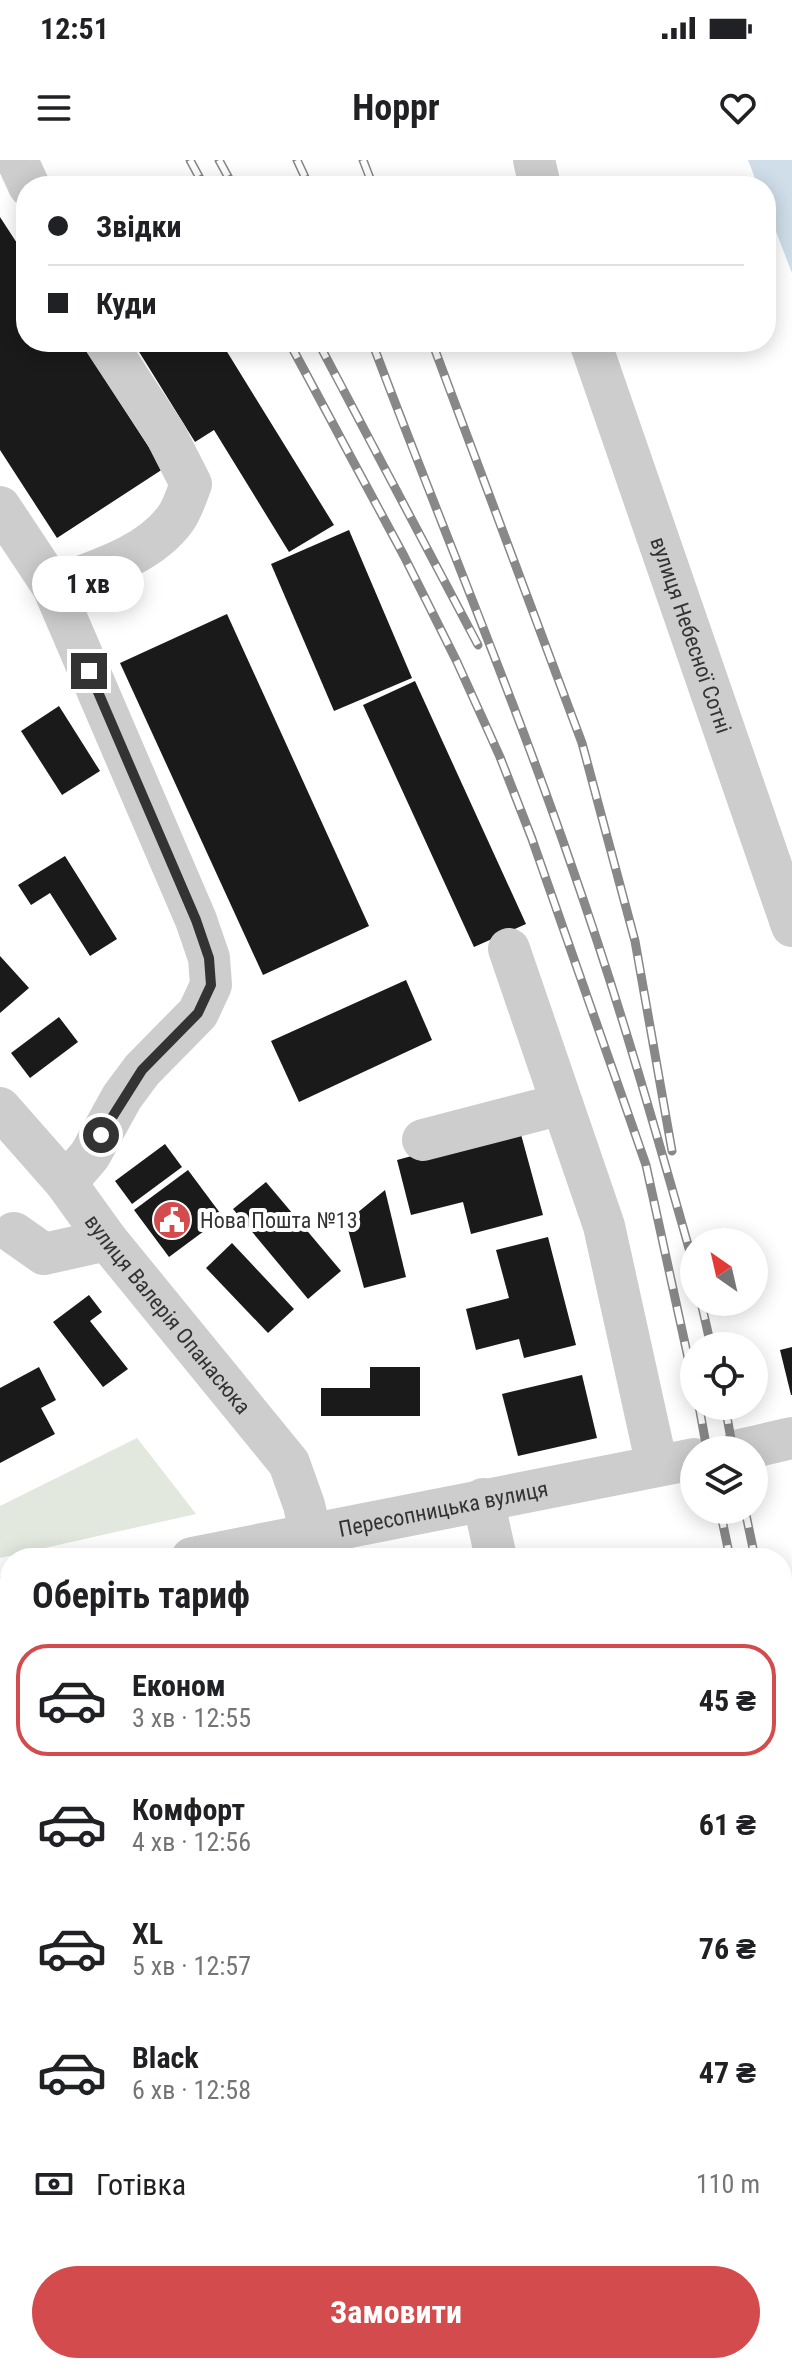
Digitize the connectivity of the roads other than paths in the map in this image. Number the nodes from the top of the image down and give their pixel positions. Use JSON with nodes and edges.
{"nodes":[{"id":1,"x":112,"y":352,"type":"edge"},
{"id":2,"x":593,"y":352,"type":"edge"},
{"id":3,"x":0,"y":507,"type":"edge"},
{"id":4,"x":53,"y":587,"type":"junction"},
{"id":5,"x":792,"y":926,"type":"edge"},
{"id":6,"x":509,"y":949,"type":"dead end"},
{"id":7,"x":562,"y":1104,"type":"junction"},
{"id":8,"x":0,"y":1108,"type":"edge"},
{"id":9,"x":423,"y":1140,"type":"dead end"},
{"id":10,"x":66,"y":1183,"type":"junction"},
{"id":11,"x":14,"y":1233,"type":"dead end"},
{"id":12,"x":107,"y":1240,"type":"junction"},
{"id":13,"x":792,"y":1438,"type":"edge"},
{"id":14,"x":768,"y":1444,"type":"edge"},
{"id":15,"x":676,"y":1462,"type":"edge"},
{"id":16,"x":483,"y":1499,"type":"junction"},
{"id":17,"x":313,"y":1546,"type":"edge"},
{"id":18,"x":293,"y":1548,"type":"edge"},
{"id":19,"x":494,"y":1548,"type":"edge"}],
"edges":[{"from":1,"to":4,"type":"street"},
{"from":2,"to":5,"type":"street","name":"вулиця Небесної Сотні"},
{"from":3,"to":4,"type":"street"},
{"from":4,"to":10,"type":"street"},
{"from":6,"to":7,"type":"street"},
{"from":7,"to":9,"type":"street"},
{"from":7,"to":15,"type":"street"},
{"from":8,"to":10,"type":"street","name":"вулиця Валерія Опанасюка"},
{"from":10,"to":12,"type":"street","name":"вулиця Валерія Опанасюка"},
{"from":11,"to":12,"type":"street"},
{"from":12,"to":17,"type":"street","name":"вулиця Валерія Опанасюка"},
{"from":13,"to":14,"type":"street"},
{"from":15,"to":16,"type":"street","name":"Пересопницька вулиця"},
{"from":16,"to":17,"type":"street","name":"Пересопницька вулиця"},
{"from":16,"to":19,"type":"street"},
{"from":17,"to":18,"type":"street","name":"Пересопницька вулиця"}]}
